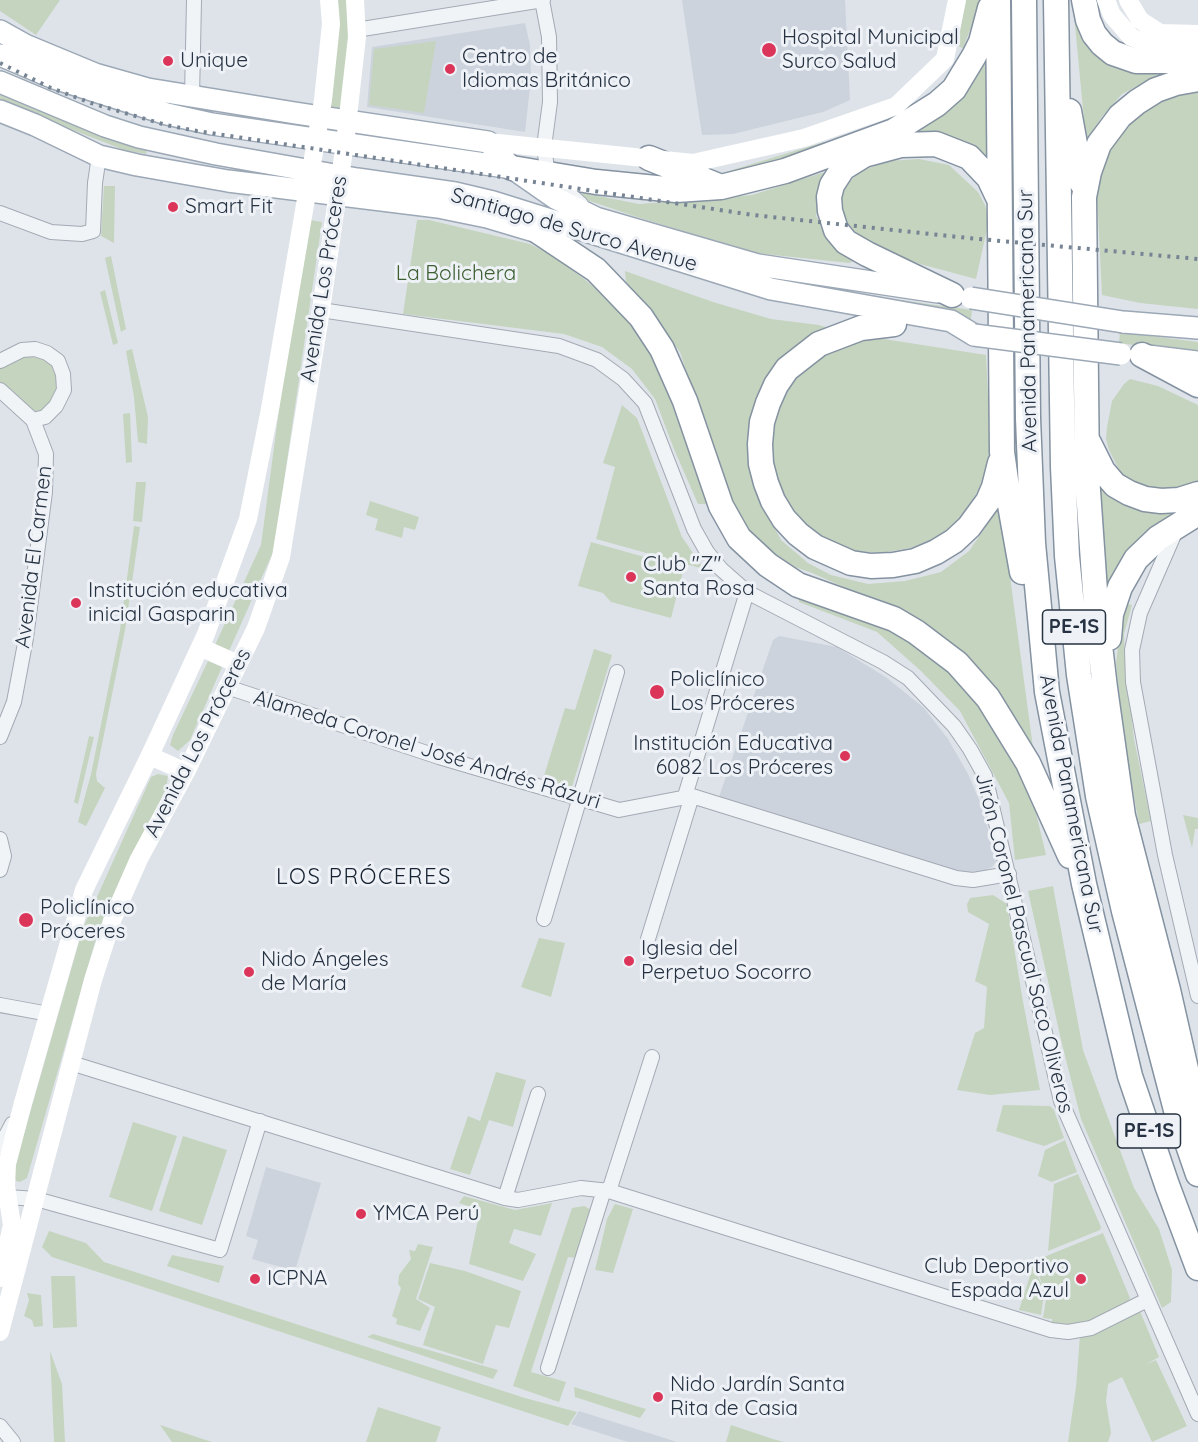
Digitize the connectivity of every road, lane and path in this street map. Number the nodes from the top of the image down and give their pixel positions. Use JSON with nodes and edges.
{"nodes":[{"id":1,"x":194,"y":0,"type":"edge"},
{"id":2,"x":329,"y":0,"type":"edge"},
{"id":3,"x":355,"y":0,"type":"edge"},
{"id":4,"x":543,"y":0,"type":"edge"},
{"id":5,"x":957,"y":0,"type":"edge"},
{"id":6,"x":992,"y":0,"type":"edge"},
{"id":7,"x":998,"y":0,"type":"edge"},
{"id":8,"x":1024,"y":0,"type":"edge"},
{"id":9,"x":1056,"y":0,"type":"edge"},
{"id":10,"x":1084,"y":0,"type":"edge"},
{"id":11,"x":1106,"y":0,"type":"edge"},
{"id":12,"x":1128,"y":0,"type":"edge"},
{"id":13,"x":356,"y":30,"type":"junction"},
{"id":14,"x":0,"y":31,"type":"edge"},
{"id":15,"x":1198,"y":34,"type":"edge"},
{"id":16,"x":1198,"y":49,"type":"edge"},
{"id":17,"x":0,"y":55,"type":"edge"},
{"id":18,"x":1198,"y":62,"type":"edge"},
{"id":19,"x":1058,"y":65,"type":"junction"},
{"id":20,"x":1198,"y":79,"type":"edge"},
{"id":21,"x":0,"y":82,"type":"edge"},
{"id":22,"x":192,"y":97,"type":"junction"},
{"id":23,"x":0,"y":111,"type":"edge"},
{"id":24,"x":320,"y":117,"type":"junction"},
{"id":25,"x":348,"y":121,"type":"junction"},
{"id":26,"x":316,"y":139,"type":"junction"},
{"id":27,"x":488,"y":142,"type":"junction"},
{"id":28,"x":345,"y":144,"type":"junction"},
{"id":29,"x":544,"y":147,"type":"junction"},
{"id":30,"x":99,"y":156,"type":"junction"},
{"id":31,"x":649,"y":158,"type":"junction"},
{"id":32,"x":512,"y":168,"type":"junction"},
{"id":33,"x":548,"y":174,"type":"junction"},
{"id":34,"x":309,"y":180,"type":"junction"},
{"id":35,"x":339,"y":185,"type":"junction"},
{"id":36,"x":721,"y":187,"type":"junction"},
{"id":37,"x":1084,"y":197,"type":"junction"},
{"id":38,"x":1000,"y":200,"type":"junction"},
{"id":39,"x":0,"y":213,"type":"edge"},
{"id":40,"x":596,"y":218,"type":"junction"},
{"id":41,"x":539,"y":232,"type":"junction"},
{"id":42,"x":962,"y":296,"type":"junction"},
{"id":43,"x":321,"y":310,"type":"junction"},
{"id":44,"x":894,"y":324,"type":"junction"},
{"id":45,"x":1198,"y":328,"type":"edge"},
{"id":46,"x":974,"y":335,"type":"junction"},
{"id":47,"x":1132,"y":355,"type":"junction"},
{"id":48,"x":0,"y":361,"type":"edge"},
{"id":49,"x":1198,"y":362,"type":"edge"},
{"id":50,"x":1198,"y":385,"type":"edge"},
{"id":51,"x":0,"y":390,"type":"edge"},
{"id":52,"x":33,"y":420,"type":"junction"},
{"id":53,"x":1086,"y":435,"type":"junction"},
{"id":54,"x":1002,"y":452,"type":"junction"},
{"id":55,"x":1198,"y":494,"type":"edge"},
{"id":56,"x":1188,"y":519,"type":"edge"},
{"id":57,"x":747,"y":592,"type":"junction"},
{"id":58,"x":200,"y":647,"type":"junction"},
{"id":59,"x":238,"y":664,"type":"junction"},
{"id":60,"x":617,"y":672,"type":"dead end"},
{"id":61,"x":226,"y":687,"type":"junction"},
{"id":62,"x":1105,"y":688,"type":"junction"},
{"id":63,"x":1047,"y":692,"type":"junction"},
{"id":64,"x":0,"y":737,"type":"edge"},
{"id":65,"x":150,"y":756,"type":"junction"},
{"id":66,"x":186,"y":772,"type":"junction"},
{"id":67,"x":688,"y":796,"type":"junction"},
{"id":68,"x":579,"y":800,"type":"junction"},
{"id":69,"x":0,"y":839,"type":"edge"},
{"id":70,"x":0,"y":870,"type":"edge"},
{"id":71,"x":1009,"y":874,"type":"junction"},
{"id":72,"x":1084,"y":884,"type":"junction"},
{"id":73,"x":544,"y":919,"type":"dead end"},
{"id":74,"x":648,"y":939,"type":"dead end"},
{"id":75,"x":1198,"y":996,"type":"edge"},
{"id":76,"x":0,"y":1005,"type":"edge"},
{"id":77,"x":49,"y":1014,"type":"junction"},
{"id":78,"x":652,"y":1057,"type":"dead end"},
{"id":79,"x":71,"y":1063,"type":"junction"},
{"id":80,"x":538,"y":1094,"type":"dead end"},
{"id":81,"x":22,"y":1103,"type":"junction"},
{"id":82,"x":260,"y":1120,"type":"junction"},
{"id":83,"x":1198,"y":1129,"type":"edge"},
{"id":84,"x":0,"y":1148,"type":"edge"},
{"id":85,"x":1198,"y":1174,"type":"edge"},
{"id":86,"x":607,"y":1191,"type":"junction"},
{"id":87,"x":4,"y":1197,"type":"edge"},
{"id":88,"x":505,"y":1198,"type":"junction"},
{"id":89,"x":36,"y":1199,"type":"junction"},
{"id":90,"x":1198,"y":1268,"type":"edge"},
{"id":91,"x":0,"y":1278,"type":"edge"},
{"id":92,"x":1147,"y":1300,"type":"junction"},
{"id":93,"x":0,"y":1332,"type":"edge"},
{"id":94,"x":548,"y":1368,"type":"dead end"},
{"id":95,"x":1198,"y":1414,"type":"edge"},
{"id":96,"x":0,"y":1426,"type":"edge"},
{"id":97,"x":13,"y":1442,"type":"edge"}],
"edges":[{"from":1,"to":22,"type":"street"},
{"from":2,"to":24,"type":"main road","name":"Avenida Los Próceres"},
{"from":3,"to":13,"type":"main road","name":"Avenida Los Próceres"},
{"from":4,"to":13,"type":"street"},
{"from":4,"to":29,"type":"street"},
{"from":5,"to":31,"type":"main road"},
{"from":6,"to":36,"type":"highway"},
{"from":7,"to":38,"type":"highway"},
{"from":8,"to":63,"type":"highway","name":"Avenida Panamericana Sur","number":"PE-1S"},
{"from":9,"to":19,"type":"highway","name":"Avenida Panamericana Sur","number":"PE-1S"},
{"from":10,"to":18,"type":"highway"},
{"from":11,"to":16,"type":"main road"},
{"from":12,"to":15,"type":"main road"},
{"from":13,"to":25,"type":"main road","name":"Avenida Los Próceres"},
{"from":14,"to":22,"type":"main road"},
{"from":17,"to":26,"type":"main road","name":"Santiago de Surco Avenue"},
{"from":19,"to":37,"type":"highway"},
{"from":19,"to":85,"type":"highway","name":"Avenida Panamericana Sur","number":"PE-1S"},
{"from":20,"to":37,"type":"highway"},
{"from":21,"to":34,"type":"main road","name":"Santiago de Surco Avenue"},
{"from":22,"to":24,"type":"main road"},
{"from":23,"to":30,"type":"main road","name":"Santiago de Surco Avenue"},
{"from":24,"to":25,"type":"main road"},
{"from":24,"to":26,"type":"main road","name":"Avenida Los Próceres"},
{"from":25,"to":27,"type":"main road"},
{"from":25,"to":28,"type":"main road","name":"Avenida Los Próceres"},
{"from":26,"to":28,"type":"main road","name":"Santiago de Surco Avenue"},
{"from":26,"to":34,"type":"main road","name":"Avenida Los Próceres"},
{"from":27,"to":29,"type":"main road"},
{"from":27,"to":32,"type":"main road","name":"Santiago de Surco Avenue"},
{"from":28,"to":32,"type":"main road","name":"Santiago de Surco Avenue"},
{"from":28,"to":35,"type":"main road","name":"Avenida Los Próceres"},
{"from":29,"to":31,"type":"main road"},
{"from":29,"to":33,"type":"street"},
{"from":30,"to":34,"type":"main road","name":"Santiago de Surco Avenue"},
{"from":30,"to":39,"type":"street"},
{"from":31,"to":36,"type":"highway"},
{"from":32,"to":33,"type":"highway"},
{"from":32,"to":40,"type":"main road","name":"Santiago de Surco Avenue"},
{"from":33,"to":36,"type":"highway"},
{"from":33,"to":40,"type":"street"},
{"from":34,"to":35,"type":"main road","name":"Santiago de Surco Avenue"},
{"from":34,"to":58,"type":"main road","name":"Avenida Los Próceres"},
{"from":35,"to":41,"type":"main road","name":"Santiago de Surco Avenue"},
{"from":35,"to":43,"type":"main road","name":"Avenida Los Próceres"},
{"from":35,"to":46,"type":"main road","name":"Santiago de Surco Avenue"},
{"from":37,"to":53,"type":"highway"},
{"from":38,"to":42,"type":"highway"},
{"from":38,"to":54,"type":"highway"},
{"from":40,"to":42,"type":"main road","name":"Santiago de Surco Avenue"},
{"from":41,"to":44,"type":"main road","name":"Santiago de Surco Avenue"},
{"from":41,"to":72,"type":"highway"},
{"from":42,"to":45,"type":"main road","name":"Santiago de Surco Avenue","bridge":true},
{"from":43,"to":57,"type":"street","name":"Jirón Coronel Pascual Saco Oliveros"},
{"from":43,"to":59,"type":"main road","name":"Avenida Los Próceres"},
{"from":44,"to":46,"type":"main road","name":"Santiago de Surco Avenue"},
{"from":44,"to":54,"type":"highway"},
{"from":46,"to":47,"type":"main road","name":"Santiago de Surco Avenue","bridge":true},
{"from":47,"to":49,"type":"main road","name":"Santiago de Surco Avenue"},
{"from":47,"to":50,"type":"highway"},
{"from":48,"to":52,"type":"street"},
{"from":51,"to":52,"type":"street","name":"Avenida El Carmen"},
{"from":52,"to":64,"type":"street","name":"Avenida El Carmen"},
{"from":53,"to":55,"type":"highway"},
{"from":53,"to":62,"type":"highway"},
{"from":54,"to":63,"type":"highway"},
{"from":56,"to":62,"type":"highway"},
{"from":56,"to":75,"type":"street"},
{"from":57,"to":67,"type":"street"},
{"from":57,"to":71,"type":"street","name":"Jirón Coronel Pascual Saco Oliveros"},
{"from":58,"to":59,"type":"main road"},
{"from":58,"to":65,"type":"main road","name":"Avenida Los Próceres"},
{"from":59,"to":61,"type":"main road","name":"Avenida Los Próceres"},
{"from":60,"to":68,"type":"street"},
{"from":61,"to":66,"type":"main road","name":"Avenida Los Próceres"},
{"from":61,"to":68,"type":"street","name":"Alameda Coronel José Andrés Rázuri"},
{"from":62,"to":83,"type":"highway"},
{"from":63,"to":72,"type":"highway","name":"Avenida Panamericana Sur","number":"PE-1S"},
{"from":65,"to":66,"type":"main road"},
{"from":65,"to":77,"type":"main road","name":"Avenida Los Próceres"},
{"from":66,"to":79,"type":"main road","name":"Avenida Los Próceres"},
{"from":67,"to":68,"type":"street","name":"Alameda Coronel José Andrés Rázuri"},
{"from":67,"to":71,"type":"street","name":"Alameda Coronel José Andrés Rázuri"},
{"from":67,"to":74,"type":"street"},
{"from":68,"to":73,"type":"street"},
{"from":69,"to":70,"type":"street"},
{"from":71,"to":92,"type":"street","name":"Jirón Coronel Pascual Saco Oliveros"},
{"from":72,"to":90,"type":"highway","name":"Avenida Panamericana Sur","number":"PE-1S"},
{"from":76,"to":77,"type":"street"},
{"from":77,"to":81,"type":"main road","name":"Avenida Los Próceres"},
{"from":78,"to":86,"type":"street"},
{"from":79,"to":82,"type":"street"},
{"from":79,"to":89,"type":"main road","name":"Avenida Los Próceres"},
{"from":80,"to":88,"type":"street"},
{"from":81,"to":84,"type":"street"},
{"from":81,"to":87,"type":"main road","name":"Avenida Los Próceres"},
{"from":82,"to":88,"type":"street"},
{"from":82,"to":89,"type":"street"},
{"from":86,"to":88,"type":"street"},
{"from":86,"to":92,"type":"street"},
{"from":86,"to":94,"type":"street"},
{"from":87,"to":89,"type":"street"},
{"from":87,"to":91,"type":"main road","name":"Avenida Los Próceres"},
{"from":89,"to":93,"type":"main road","name":"Avenida Los Próceres"},
{"from":92,"to":95,"type":"street","name":"Jirón Coronel Pascual Saco Oliveros"},
{"from":96,"to":97,"type":"street"}]}
